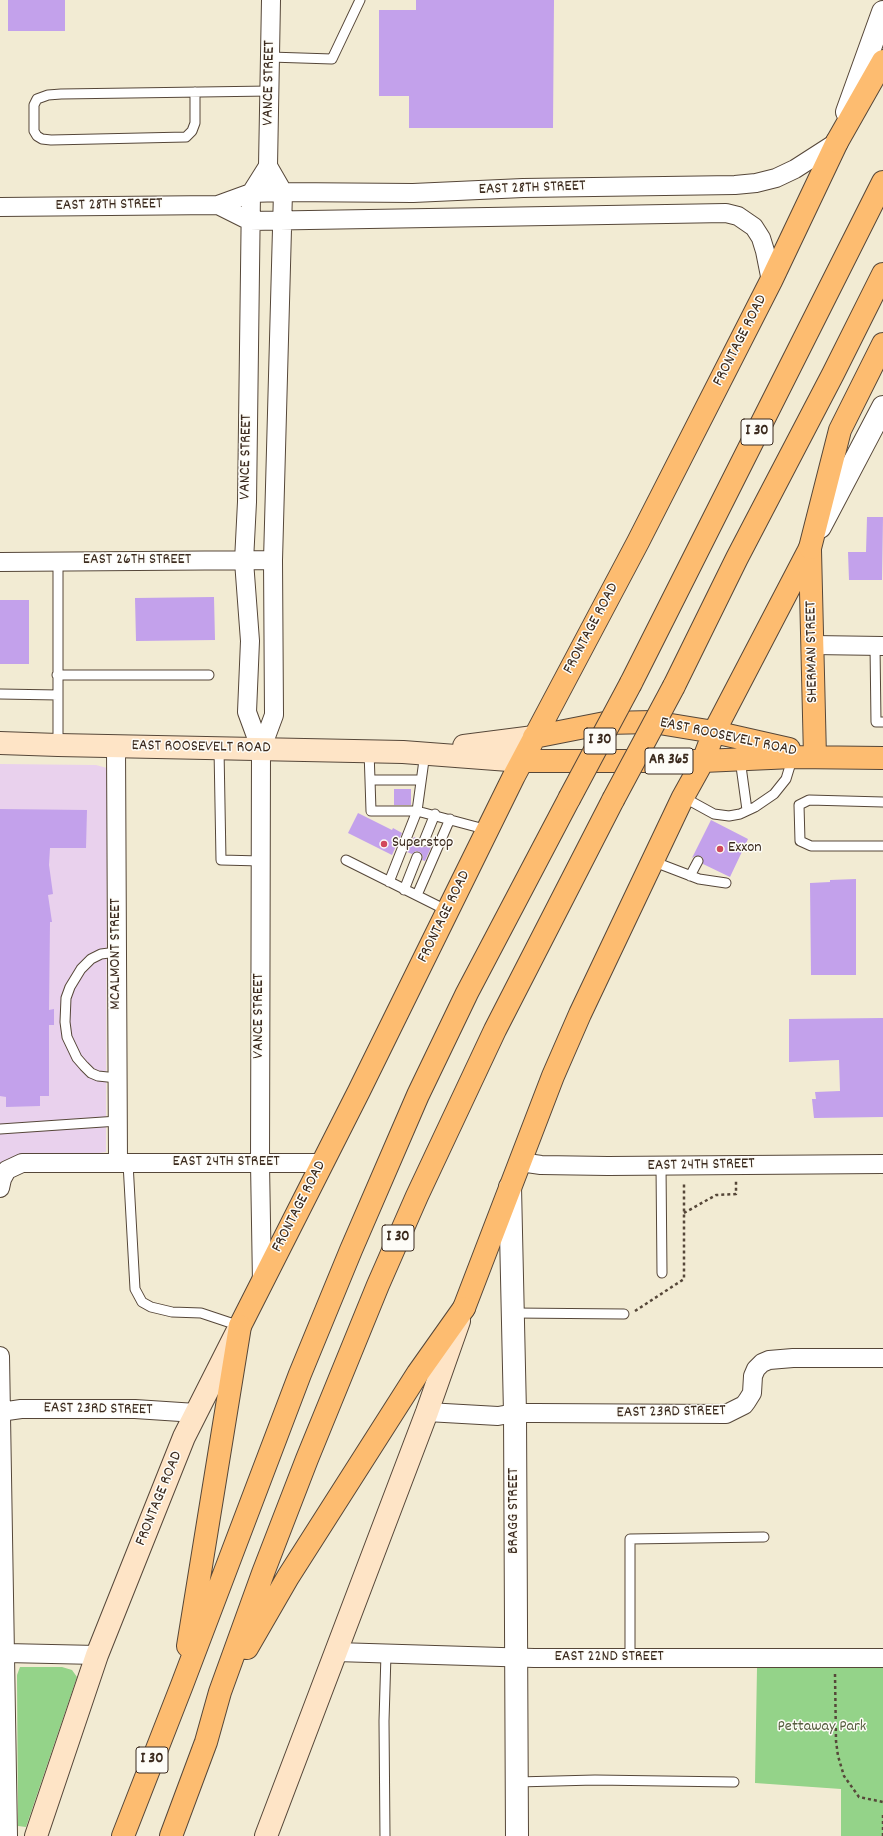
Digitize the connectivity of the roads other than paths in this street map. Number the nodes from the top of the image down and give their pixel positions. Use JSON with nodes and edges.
{"nodes":[{"id":1,"x":271,"y":0,"type":"edge"},
{"id":2,"x":360,"y":0,"type":"edge"},
{"id":3,"x":883,"y":12,"type":"edge"},
{"id":4,"x":270,"y":57,"type":"junction"},
{"id":5,"x":883,"y":61,"type":"edge"},
{"id":6,"x":270,"y":91,"type":"junction"},
{"id":7,"x":195,"y":92,"type":"junction"},
{"id":8,"x":837,"y":142,"type":"junction"},
{"id":9,"x":268,"y":166,"type":"junction"},
{"id":10,"x":883,"y":182,"type":"edge"},
{"id":11,"x":283,"y":192,"type":"junction"},
{"id":12,"x":251,"y":193,"type":"junction"},
{"id":13,"x":218,"y":205,"type":"junction"},
{"id":14,"x":0,"y":207,"type":"edge"},
{"id":15,"x":283,"y":220,"type":"junction"},
{"id":16,"x":250,"y":221,"type":"junction"},
{"id":17,"x":883,"y":274,"type":"edge"},
{"id":18,"x":771,"y":282,"type":"junction"},
{"id":19,"x":883,"y":344,"type":"edge"},
{"id":20,"x":883,"y":407,"type":"edge"},
{"id":21,"x":810,"y":548,"type":"junction"},
{"id":22,"x":273,"y":560,"type":"junction"},
{"id":23,"x":244,"y":561,"type":"junction"},
{"id":24,"x":0,"y":562,"type":"edge"},
{"id":25,"x":58,"y":562,"type":"junction"},
{"id":26,"x":813,"y":645,"type":"junction"},
{"id":27,"x":879,"y":646,"type":"edge"},
{"id":28,"x":57,"y":675,"type":"junction"},
{"id":29,"x":209,"y":675,"type":"dead end"},
{"id":30,"x":0,"y":694,"type":"edge"},
{"id":31,"x":58,"y":695,"type":"junction"},
{"id":32,"x":879,"y":722,"type":"edge"},
{"id":33,"x":714,"y":732,"type":"junction"},
{"id":34,"x":534,"y":737,"type":"junction"},
{"id":35,"x":0,"y":742,"type":"edge"},
{"id":36,"x":58,"y":745,"type":"junction"},
{"id":37,"x":116,"y":746,"type":"junction"},
{"id":38,"x":219,"y":749,"type":"junction"},
{"id":39,"x":262,"y":750,"type":"junction"},
{"id":40,"x":369,"y":751,"type":"junction"},
{"id":41,"x":403,"y":752,"type":"junction"},
{"id":42,"x":426,"y":754,"type":"junction"},
{"id":43,"x":801,"y":755,"type":"junction"},
{"id":44,"x":883,"y":758,"type":"edge"},
{"id":45,"x":740,"y":759,"type":"junction"},
{"id":46,"x":522,"y":761,"type":"junction"},
{"id":47,"x":703,"y":761,"type":"junction"},
{"id":48,"x":370,"y":780,"type":"junction"},
{"id":49,"x":421,"y":780,"type":"junction"},
{"id":50,"x":683,"y":797,"type":"junction"},
{"id":51,"x":883,"y":802,"type":"edge"},
{"id":52,"x":417,"y":810,"type":"junction"},
{"id":53,"x":747,"y":810,"type":"junction"},
{"id":54,"x":435,"y":814,"type":"junction"},
{"id":55,"x":450,"y":819,"type":"junction"},
{"id":56,"x":488,"y":830,"type":"junction"},
{"id":57,"x":424,"y":841,"type":"dead end"},
{"id":58,"x":883,"y":846,"type":"edge"},
{"id":59,"x":417,"y":857,"type":"dead end"},
{"id":60,"x":261,"y":860,"type":"junction"},
{"id":61,"x":346,"y":860,"type":"dead end"},
{"id":62,"x":652,"y":861,"type":"junction"},
{"id":63,"x":698,"y":861,"type":"dead end"},
{"id":64,"x":690,"y":876,"type":"junction"},
{"id":65,"x":389,"y":882,"type":"junction"},
{"id":66,"x":726,"y":883,"type":"dead end"},
{"id":67,"x":404,"y":890,"type":"junction"},
{"id":68,"x":417,"y":896,"type":"junction"},
{"id":69,"x":448,"y":911,"type":"junction"},
{"id":70,"x":117,"y":952,"type":"junction"},
{"id":71,"x":117,"y":1078,"type":"junction"},
{"id":72,"x":118,"y":1121,"type":"junction"},
{"id":73,"x":0,"y":1129,"type":"edge"},
{"id":74,"x":520,"y":1162,"type":"junction"},
{"id":75,"x":123,"y":1163,"type":"junction"},
{"id":76,"x":260,"y":1163,"type":"junction"},
{"id":77,"x":323,"y":1163,"type":"junction"},
{"id":78,"x":883,"y":1164,"type":"edge"},
{"id":79,"x":661,"y":1166,"type":"junction"},
{"id":80,"x":510,"y":1187,"type":"junction"},
{"id":81,"x":0,"y":1188,"type":"edge"},
{"id":82,"x":662,"y":1273,"type":"dead end"},
{"id":83,"x":262,"y":1283,"type":"junction"},
{"id":84,"x":464,"y":1308,"type":"junction"},
{"id":85,"x":514,"y":1313,"type":"junction"},
{"id":86,"x":624,"y":1314,"type":"dead end"},
{"id":87,"x":240,"y":1326,"type":"junction"},
{"id":88,"x":0,"y":1356,"type":"edge"},
{"id":89,"x":883,"y":1358,"type":"edge"},
{"id":90,"x":0,"y":1412,"type":"edge"},
{"id":91,"x":427,"y":1412,"type":"junction"},
{"id":92,"x":196,"y":1413,"type":"junction"},
{"id":93,"x":516,"y":1413,"type":"junction"},
{"id":94,"x":1,"y":1461,"type":"edge"},
{"id":95,"x":764,"y":1537,"type":"dead end"},
{"id":96,"x":3,"y":1629,"type":"edge"},
{"id":97,"x":336,"y":1652,"type":"junction"},
{"id":98,"x":6,"y":1653,"type":"junction"},
{"id":99,"x":386,"y":1654,"type":"junction"},
{"id":100,"x":97,"y":1655,"type":"junction"},
{"id":101,"x":515,"y":1657,"type":"junction"},
{"id":102,"x":630,"y":1657,"type":"junction"},
{"id":103,"x":883,"y":1658,"type":"edge"},
{"id":104,"x":182,"y":1685,"type":"junction"},
{"id":105,"x":220,"y":1692,"type":"junction"},
{"id":106,"x":517,"y":1782,"type":"junction"},
{"id":107,"x":734,"y":1782,"type":"dead end"},
{"id":108,"x":8,"y":1836,"type":"edge"},
{"id":109,"x":36,"y":1836,"type":"edge"},
{"id":110,"x":123,"y":1836,"type":"edge"},
{"id":111,"x":171,"y":1836,"type":"edge"},
{"id":112,"x":266,"y":1836,"type":"edge"},
{"id":113,"x":385,"y":1836,"type":"edge"},
{"id":114,"x":517,"y":1836,"type":"edge"}],
"edges":[{"from":1,"to":4,"type":"street","name":"VANCE STREET"},
{"from":2,"to":4,"type":"lane"},
{"from":3,"to":8,"type":"street","name":"FRONTAGE ROAD"},
{"from":4,"to":6,"type":"street","name":"VANCE STREET"},
{"from":5,"to":8,"type":"main road"},
{"from":6,"to":7,"type":"lane"},
{"from":6,"to":9,"type":"street","name":"VANCE STREET"},
{"from":7,"to":7,"type":"lane"},
{"from":8,"to":11,"type":"street","name":"EAST 28TH STREET"},
{"from":8,"to":18,"type":"main road","name":"FRONTAGE ROAD"},
{"from":9,"to":11,"type":"street","name":"VANCE STREET"},
{"from":9,"to":12,"type":"street"},
{"from":10,"to":104,"type":"main road","number":"I 30","bridge":true},
{"from":11,"to":12,"type":"street","name":"EAST 28TH STREET"},
{"from":11,"to":15,"type":"street","name":"VANCE STREET"},
{"from":12,"to":13,"type":"street","name":"EAST 28TH STREET"},
{"from":12,"to":16,"type":"street","name":"VANCE STREET"},
{"from":13,"to":14,"type":"street","name":"EAST 28TH STREET"},
{"from":13,"to":16,"type":"street","name":"EAST 28TH STREET"},
{"from":15,"to":16,"type":"street","name":"EAST 28TH STREET"},
{"from":15,"to":18,"type":"street","name":"EAST 28TH STREET"},
{"from":15,"to":22,"type":"street","name":"VANCE STREET"},
{"from":16,"to":23,"type":"street","name":"VANCE STREET"},
{"from":17,"to":105,"type":"main road","number":"I 30","bridge":true},
{"from":18,"to":34,"type":"main road","name":"FRONTAGE ROAD"},
{"from":19,"to":21,"type":"main road"},
{"from":20,"to":21,"type":"street"},
{"from":21,"to":26,"type":"main road","name":"SHERMAN STREET"},
{"from":21,"to":33,"type":"main road"},
{"from":22,"to":23,"type":"street","name":"EAST 26TH STREET"},
{"from":22,"to":39,"type":"street","name":"VANCE STREET"},
{"from":23,"to":25,"type":"street","name":"EAST 26TH STREET"},
{"from":23,"to":39,"type":"street","name":"VANCE STREET"},
{"from":24,"to":25,"type":"street","name":"EAST 26TH STREET"},
{"from":25,"to":28,"type":"lane"},
{"from":26,"to":27,"type":"street"},
{"from":26,"to":43,"type":"main road","name":"SHERMAN STREET"},
{"from":27,"to":32,"type":"lane"},
{"from":28,"to":29,"type":"lane"},
{"from":28,"to":31,"type":"lane"},
{"from":30,"to":31,"type":"lane"},
{"from":31,"to":36,"type":"lane"},
{"from":33,"to":34,"type":"main road","name":"EAST ROOSEVELT ROAD","number":"AR 365"},
{"from":33,"to":43,"type":"main road","name":"EAST ROOSEVELT ROAD","number":"AR 365"},
{"from":33,"to":47,"type":"main road"},
{"from":34,"to":41,"type":"main road","name":"EAST ROOSEVELT ROAD","number":"AR 365"},
{"from":34,"to":46,"type":"main road","name":"FRONTAGE ROAD"},
{"from":35,"to":36,"type":"main road","name":"EAST ROOSEVELT ROAD","number":"AR 365"},
{"from":36,"to":37,"type":"main road","name":"EAST ROOSEVELT ROAD","number":"AR 365"},
{"from":37,"to":38,"type":"main road","name":"EAST ROOSEVELT ROAD","number":"AR 365"},
{"from":37,"to":70,"type":"street","name":"MCALMONT STREET"},
{"from":38,"to":39,"type":"main road","name":"EAST ROOSEVELT ROAD","number":"AR 365"},
{"from":38,"to":60,"type":"lane"},
{"from":39,"to":40,"type":"main road","name":"EAST ROOSEVELT ROAD","number":"AR 365"},
{"from":39,"to":60,"type":"street","name":"VANCE STREET"},
{"from":40,"to":41,"type":"main road","name":"EAST ROOSEVELT ROAD","number":"AR 365"},
{"from":40,"to":48,"type":"lane"},
{"from":41,"to":42,"type":"main road","name":"EAST ROOSEVELT ROAD","number":"AR 365"},
{"from":42,"to":46,"type":"main road","name":"EAST ROOSEVELT ROAD","number":"AR 365"},
{"from":42,"to":49,"type":"lane"},
{"from":43,"to":44,"type":"main road","name":"EAST ROOSEVELT ROAD","number":"AR 365"},
{"from":43,"to":45,"type":"main road","name":"EAST ROOSEVELT ROAD","number":"AR 365"},
{"from":43,"to":53,"type":"lane"},
{"from":45,"to":47,"type":"main road","name":"EAST ROOSEVELT ROAD","number":"AR 365"},
{"from":45,"to":53,"type":"lane"},
{"from":46,"to":47,"type":"main road","name":"EAST ROOSEVELT ROAD","number":"AR 365"},
{"from":46,"to":56,"type":"main road","name":"FRONTAGE ROAD"},
{"from":47,"to":50,"type":"main road"},
{"from":48,"to":49,"type":"lane"},
{"from":48,"to":52,"type":"lane"},
{"from":49,"to":52,"type":"lane"},
{"from":50,"to":53,"type":"lane"},
{"from":50,"to":62,"type":"main road"},
{"from":51,"to":58,"type":"lane"},
{"from":52,"to":54,"type":"lane"},
{"from":52,"to":65,"type":"lane"},
{"from":54,"to":55,"type":"lane"},
{"from":54,"to":57,"type":"lane"},
{"from":55,"to":56,"type":"lane"},
{"from":55,"to":68,"type":"lane"},
{"from":56,"to":69,"type":"main road","name":"FRONTAGE ROAD"},
{"from":59,"to":67,"type":"lane"},
{"from":60,"to":76,"type":"street","name":"VANCE STREET"},
{"from":61,"to":65,"type":"lane"},
{"from":62,"to":64,"type":"lane"},
{"from":62,"to":74,"type":"main road"},
{"from":63,"to":64,"type":"lane"},
{"from":64,"to":66,"type":"lane"},
{"from":65,"to":67,"type":"lane"},
{"from":67,"to":68,"type":"lane"},
{"from":68,"to":69,"type":"lane"},
{"from":69,"to":77,"type":"main road","name":"FRONTAGE ROAD"},
{"from":70,"to":71,"type":"street","name":"MCALMONT STREET"},
{"from":70,"to":71,"type":"lane"},
{"from":71,"to":72,"type":"street","name":"MCALMONT STREET"},
{"from":72,"to":73,"type":"lane"},
{"from":72,"to":75,"type":"street","name":"MCALMONT STREET"},
{"from":74,"to":79,"type":"street","name":"EAST 24TH STREET"},
{"from":74,"to":80,"type":"main road"},
{"from":75,"to":76,"type":"street","name":"EAST 24TH STREET"},
{"from":75,"to":81,"type":"street"},
{"from":75,"to":87,"type":"lane"},
{"from":76,"to":77,"type":"street","name":"EAST 24TH STREET"},
{"from":76,"to":83,"type":"street","name":"VANCE STREET"},
{"from":77,"to":83,"type":"main road","name":"FRONTAGE ROAD"},
{"from":78,"to":79,"type":"street","name":"EAST 24TH STREET"},
{"from":79,"to":82,"type":"lane"},
{"from":80,"to":84,"type":"main road"},
{"from":80,"to":85,"type":"street","name":"BRAGG STREET"},
{"from":83,"to":87,"type":"main road","name":"FRONTAGE ROAD"},
{"from":84,"to":91,"type":"main road"},
{"from":84,"to":105,"type":"main road"},
{"from":85,"to":86,"type":"lane"},
{"from":85,"to":93,"type":"street","name":"BRAGG STREET"},
{"from":87,"to":92,"type":"main road","name":"FRONTAGE ROAD"},
{"from":87,"to":104,"type":"main road"},
{"from":88,"to":90,"type":"street"},
{"from":89,"to":93,"type":"street","name":"EAST 23RD STREET"},
{"from":90,"to":92,"type":"street","name":"EAST 23RD STREET"},
{"from":90,"to":94,"type":"street"},
{"from":91,"to":93,"type":"street","name":"EAST 23RD STREET"},
{"from":91,"to":97,"type":"main road"},
{"from":92,"to":100,"type":"main road","name":"FRONTAGE ROAD"},
{"from":93,"to":101,"type":"street","name":"BRAGG STREET"},
{"from":94,"to":96,"type":"street"},
{"from":95,"to":102,"type":"lane"},
{"from":96,"to":98,"type":"street"},
{"from":97,"to":99,"type":"street","name":"EAST 22ND STREET"},
{"from":97,"to":112,"type":"main road"},
{"from":98,"to":100,"type":"street"},
{"from":98,"to":108,"type":"street"},
{"from":99,"to":101,"type":"street","name":"EAST 22ND STREET"},
{"from":99,"to":113,"type":"lane"},
{"from":100,"to":109,"type":"main road","name":"FRONTAGE ROAD"},
{"from":101,"to":102,"type":"street","name":"EAST 22ND STREET"},
{"from":101,"to":106,"type":"street","name":"BRAGG STREET"},
{"from":102,"to":103,"type":"street","name":"EAST 22ND STREET"},
{"from":104,"to":110,"type":"main road","number":"I 30"},
{"from":105,"to":111,"type":"main road","number":"I 30"},
{"from":106,"to":107,"type":"lane"},
{"from":106,"to":114,"type":"street","name":"BRAGG STREET"}]}
